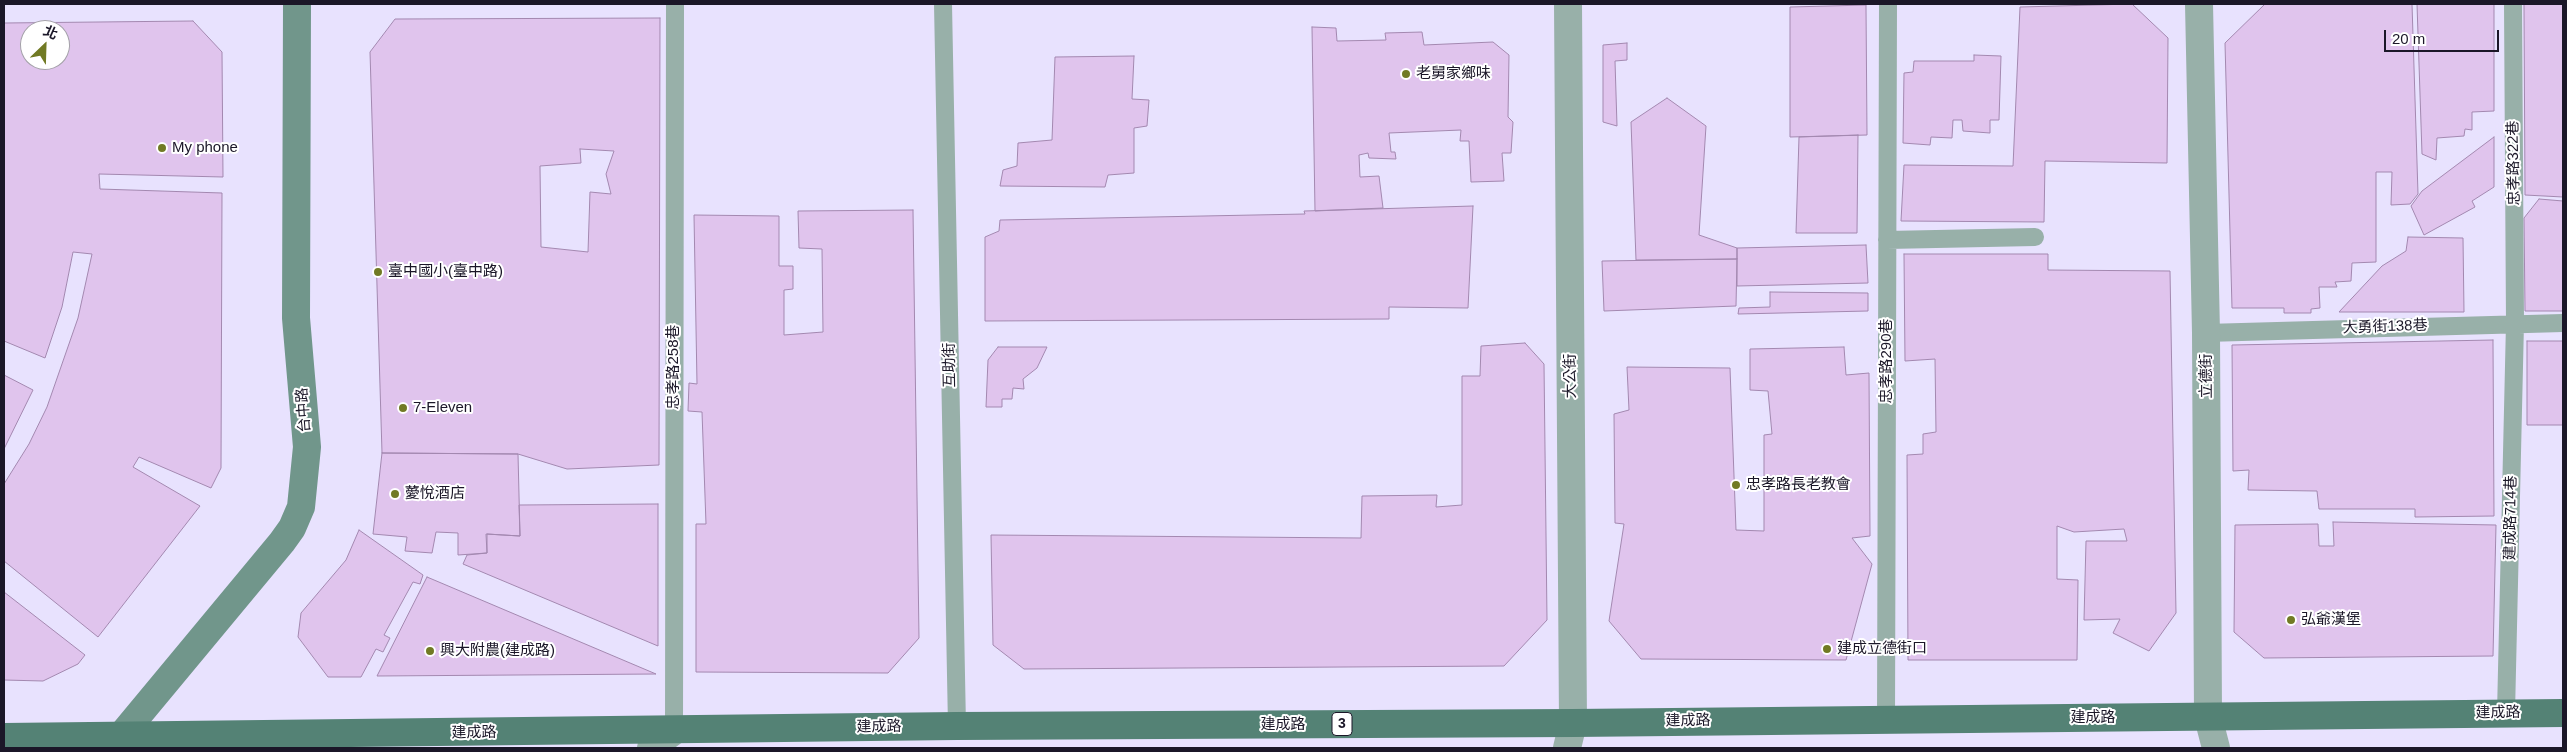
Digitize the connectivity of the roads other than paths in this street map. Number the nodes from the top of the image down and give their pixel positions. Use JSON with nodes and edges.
{"nodes":[{"id":1,"x":297,"y":4,"type":"edge"},
{"id":2,"x":675,"y":4,"type":"edge"},
{"id":3,"x":943,"y":4,"type":"edge"},
{"id":4,"x":1568,"y":4,"type":"edge"},
{"id":5,"x":1888,"y":4,"type":"edge"},
{"id":6,"x":2199,"y":4,"type":"edge"},
{"id":7,"x":2512,"y":4,"type":"edge"},
{"id":8,"x":2035,"y":237,"type":"dead end"},
{"id":9,"x":1887,"y":240,"type":"junction"},
{"id":10,"x":2516,"y":323,"type":"junction"},
{"id":11,"x":2563,"y":323,"type":"edge"},
{"id":12,"x":2206,"y":333,"type":"junction"},
{"id":13,"x":2506,"y":713,"type":"junction"},
{"id":14,"x":2563,"y":713,"type":"edge"},
{"id":15,"x":2208,"y":717,"type":"junction"},
{"id":16,"x":1886,"y":718,"type":"junction"},
{"id":17,"x":957,"y":726,"type":"junction"},
{"id":18,"x":674,"y":730,"type":"junction"},
{"id":19,"x":1570,"y":736,"type":"edge"},
{"id":20,"x":4,"y":737,"type":"edge"},
{"id":21,"x":116,"y":742,"type":"edge"},
{"id":22,"x":652,"y":748,"type":"edge"},
{"id":23,"x":2216,"y":748,"type":"edge"}],
"edges":[{"from":1,"to":21,"type":"street","name":"台中路"},
{"from":2,"to":18,"type":"lane","name":"忠孝路258巷"},
{"from":3,"to":17,"type":"lane","name":"互助街"},
{"from":4,"to":19,"type":"street","name":"大公街"},
{"from":5,"to":9,"type":"lane","name":"忠孝路290巷"},
{"from":6,"to":12,"type":"street","name":"立德街"},
{"from":7,"to":10,"type":"lane","name":"忠孝路322巷"},
{"from":8,"to":9,"type":"lane"},
{"from":9,"to":16,"type":"lane","name":"忠孝路290巷"},
{"from":10,"to":11,"type":"lane","name":"大勇街138巷"},
{"from":10,"to":12,"type":"lane","name":"大勇街138巷"},
{"from":10,"to":13,"type":"lane","name":"建成路714巷"},
{"from":12,"to":15,"type":"street","name":"立德街"},
{"from":13,"to":14,"type":"main road","name":"建成路","number":"3"},
{"from":13,"to":15,"type":"main road","name":"建成路","number":"3"},
{"from":15,"to":16,"type":"main road","name":"建成路","number":"3"},
{"from":15,"to":23,"type":"street","name":"立德街"},
{"from":16,"to":19,"type":"main road","name":"建成路","number":"3"},
{"from":17,"to":18,"type":"main road","name":"建成路","number":"3"},
{"from":17,"to":19,"type":"main road","name":"建成路","number":"3"},
{"from":18,"to":21,"type":"main road","name":"建成路","number":"3"},
{"from":18,"to":22,"type":"street"},
{"from":20,"to":21,"type":"main road","name":"建成路","number":"3"}]}
